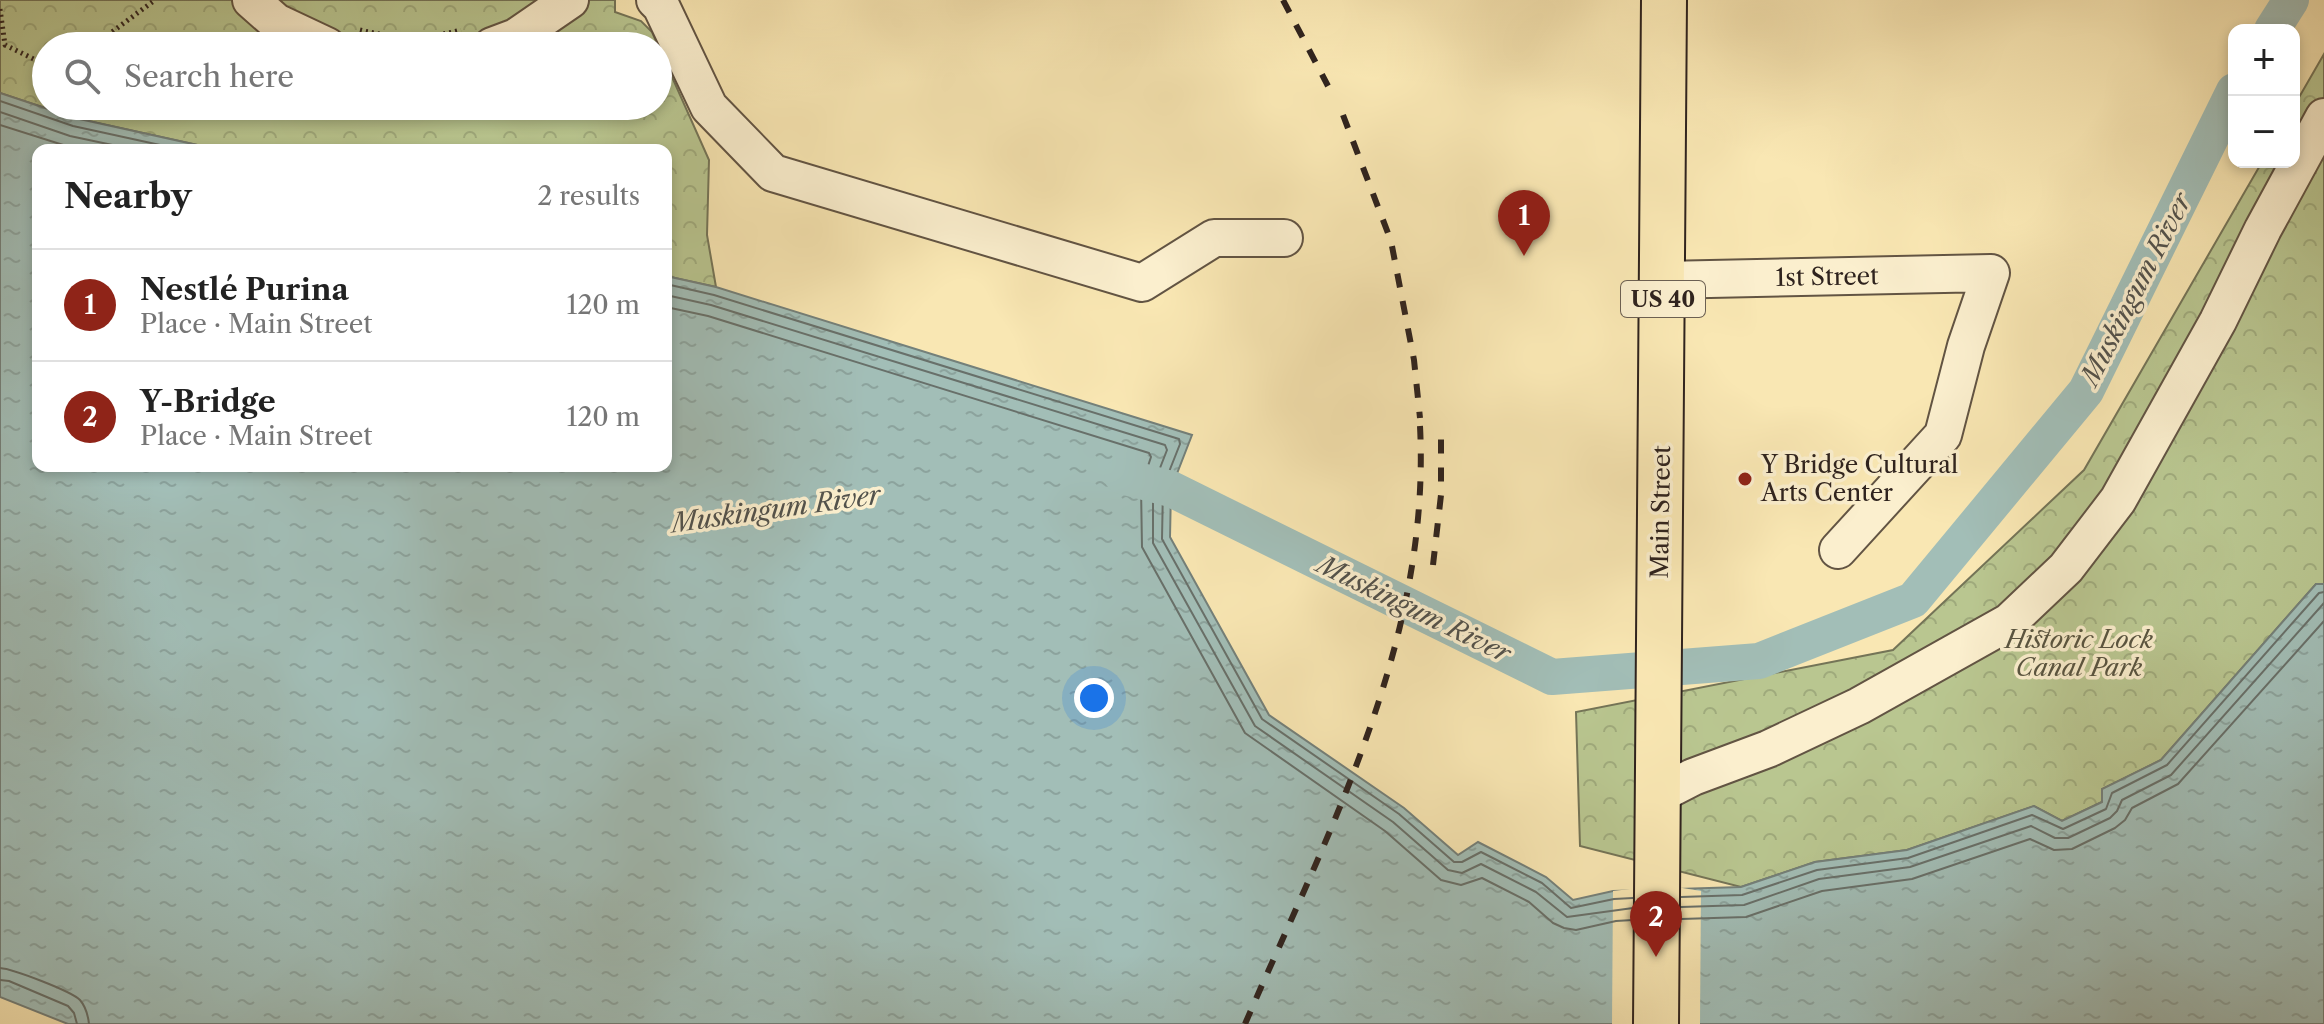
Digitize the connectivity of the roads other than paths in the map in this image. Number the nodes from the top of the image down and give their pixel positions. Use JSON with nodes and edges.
{"nodes":[{"id":1,"x":251,"y":0,"type":"edge"},
{"id":2,"x":570,"y":0,"type":"edge"},
{"id":3,"x":655,"y":0,"type":"edge"},
{"id":4,"x":1664,"y":0,"type":"edge"},
{"id":5,"x":318,"y":32,"type":"edge"},
{"id":6,"x":523,"y":32,"type":"edge"},
{"id":7,"x":2324,"y":117,"type":"edge"},
{"id":8,"x":1284,"y":238,"type":"dead end"},
{"id":9,"x":1663,"y":280,"type":"junction"},
{"id":10,"x":1838,"y":550,"type":"dead end"},
{"id":11,"x":1658,"y":795,"type":"junction"},
{"id":12,"x":1656,"y":1024,"type":"edge"}],
"edges":[{"from":1,"to":5,"type":"street"},
{"from":2,"to":6,"type":"street"},
{"from":3,"to":8,"type":"street"},
{"from":4,"to":9,"type":"main road","name":"Main Street","number":"US 40"},
{"from":7,"to":11,"type":"street"},
{"from":9,"to":10,"type":"street","name":"1st Street"},
{"from":9,"to":11,"type":"main road","name":"Main Street","number":"US 40"},
{"from":11,"to":12,"type":"main road","name":"Main Street","number":"US 40"}]}
